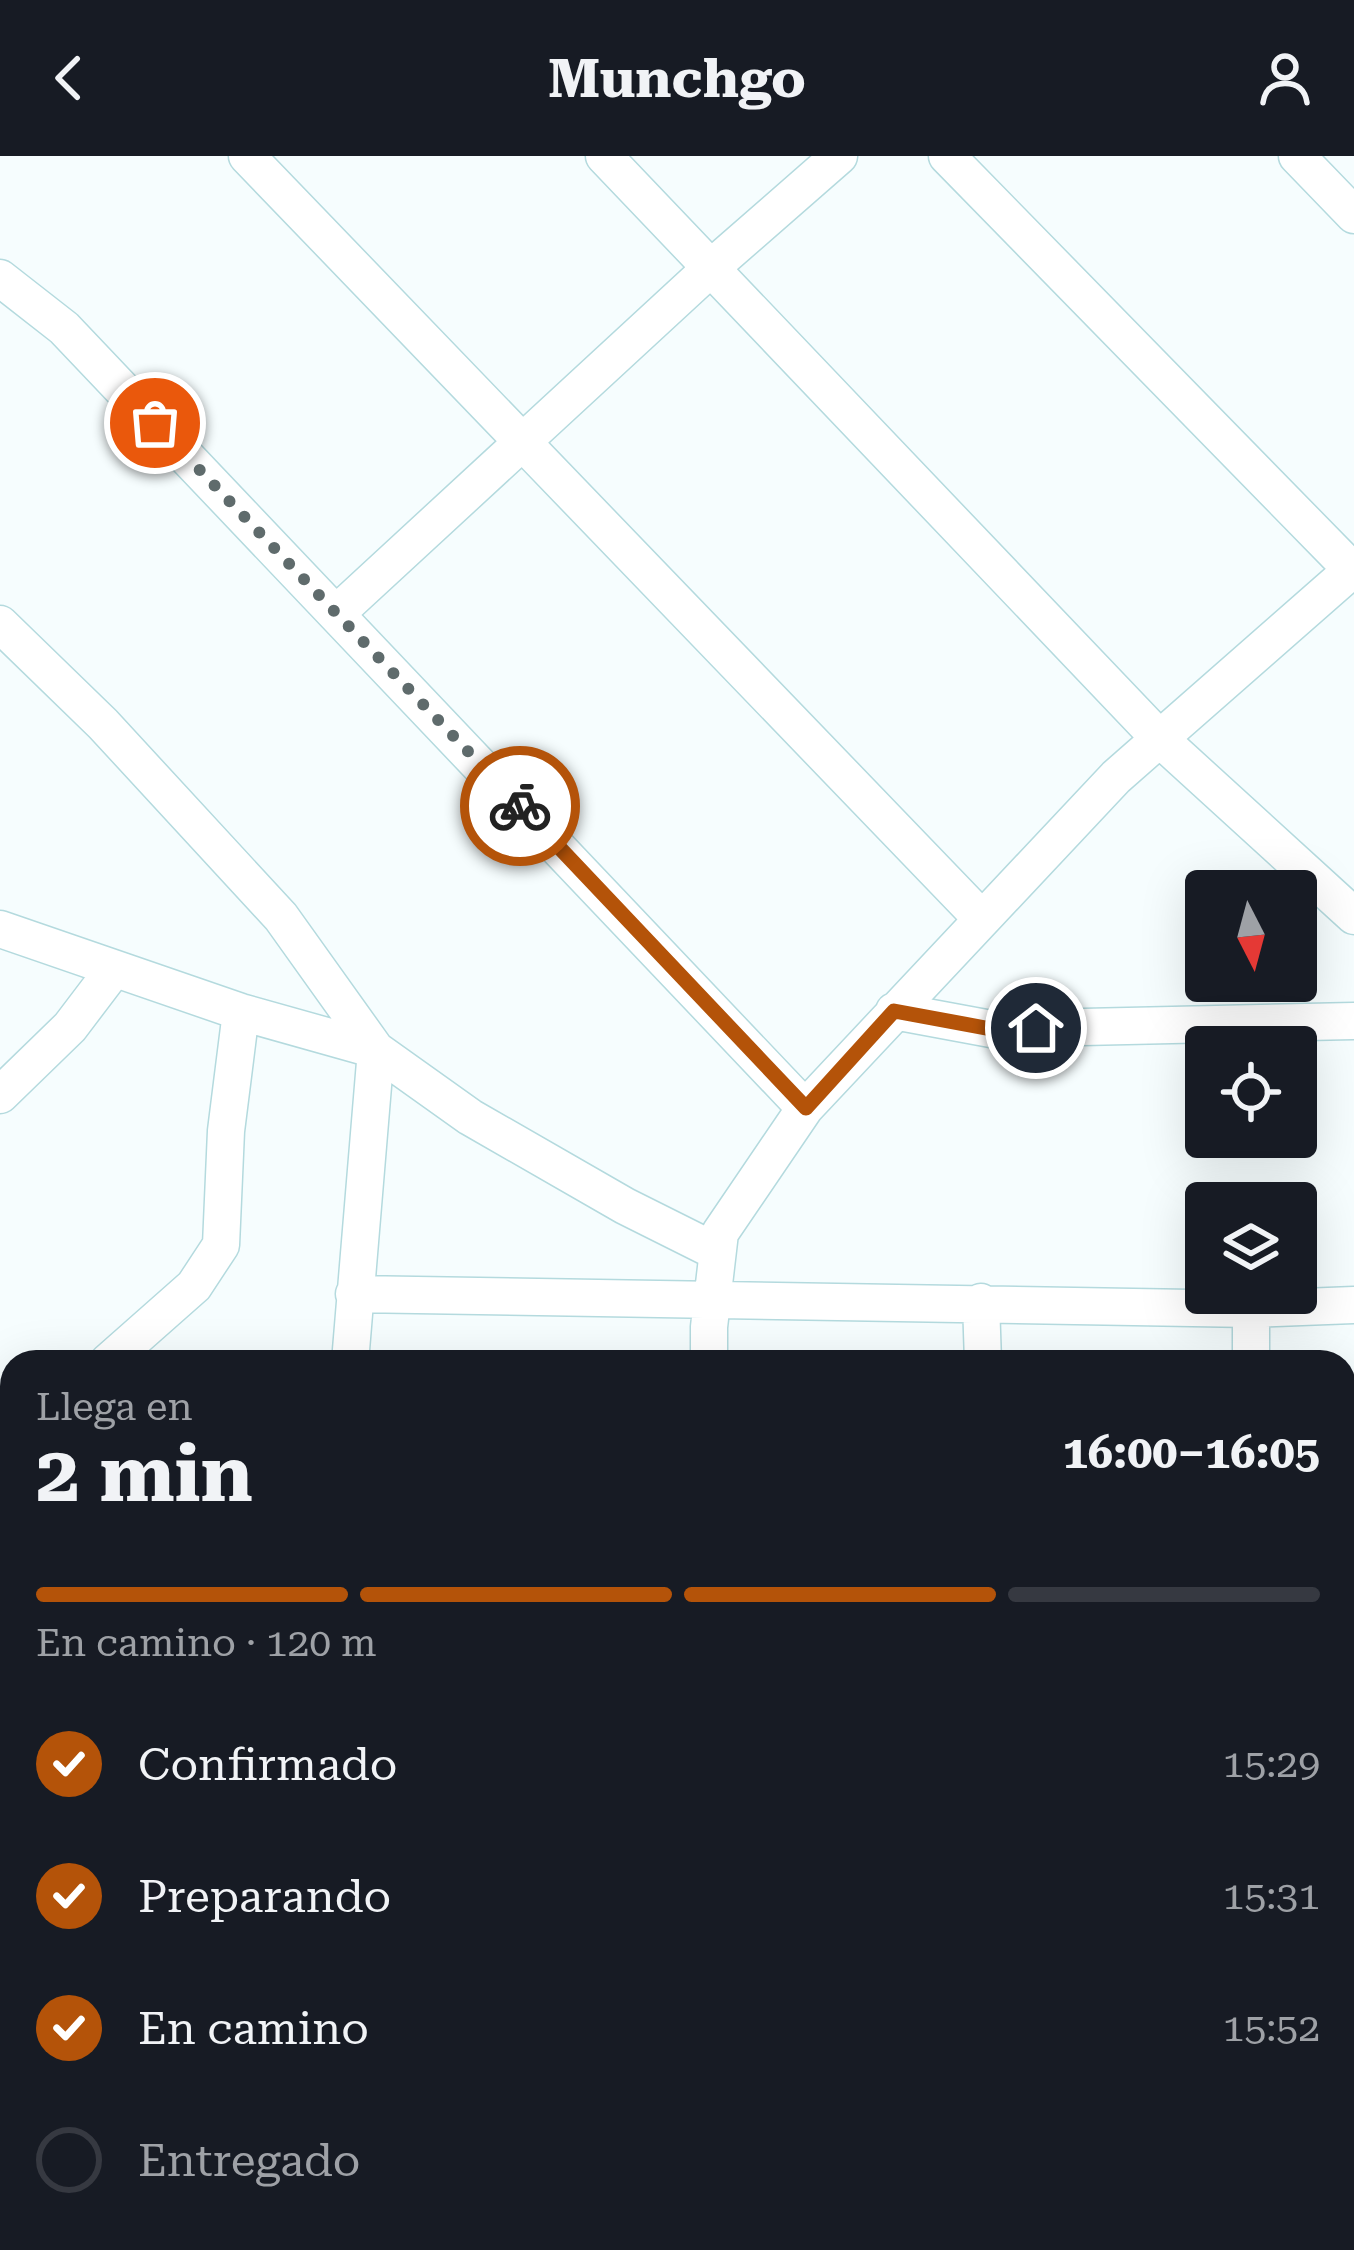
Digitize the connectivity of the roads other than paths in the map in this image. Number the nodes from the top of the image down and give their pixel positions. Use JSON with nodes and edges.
{"nodes":[{"id":1,"x":247,"y":156,"type":"edge"},
{"id":2,"x":604,"y":156,"type":"edge"},
{"id":3,"x":838,"y":156,"type":"edge"},
{"id":4,"x":947,"y":156,"type":"edge"},
{"id":5,"x":1298,"y":156,"type":"edge"},
{"id":6,"x":1354,"y":215,"type":"edge"},
{"id":7,"x":712,"y":267,"type":"junction"},
{"id":8,"x":0,"y":278,"type":"edge"},
{"id":9,"x":524,"y":444,"type":"junction"},
{"id":10,"x":1353,"y":570,"type":"edge"},
{"id":11,"x":338,"y":613,"type":"junction"},
{"id":12,"x":0,"y":624,"type":"edge"},
{"id":13,"x":1160,"y":739,"type":"junction"},
{"id":14,"x":1354,"y":916,"type":"edge"},
{"id":15,"x":981,"y":918,"type":"junction"},
{"id":16,"x":0,"y":929,"type":"edge"},
{"id":17,"x":114,"y":968,"type":"junction"},
{"id":18,"x":894,"y":1011,"type":"junction"},
{"id":19,"x":241,"y":1012,"type":"junction"},
{"id":20,"x":1354,"y":1022,"type":"edge"},
{"id":21,"x":376,"y":1050,"type":"junction"},
{"id":22,"x":0,"y":1095,"type":"edge"},
{"id":23,"x":806,"y":1108,"type":"junction"},
{"id":24,"x":717,"y":1252,"type":"junction"},
{"id":25,"x":354,"y":1294,"type":"junction"},
{"id":26,"x":711,"y":1301,"type":"junction"},
{"id":27,"x":980,"y":1302,"type":"junction"},
{"id":28,"x":1354,"y":1305,"type":"edge"},
{"id":29,"x":1317,"y":1306,"type":"edge"},
{"id":30,"x":1185,"y":1307,"type":"edge"},
{"id":31,"x":1251,"y":1314,"type":"edge"},
{"id":32,"x":122,"y":1350,"type":"edge"},
{"id":33,"x":351,"y":1350,"type":"edge"},
{"id":34,"x":709,"y":1350,"type":"edge"},
{"id":35,"x":982,"y":1350,"type":"edge"},
{"id":36,"x":1251,"y":1350,"type":"edge"}],
"edges":[{"from":1,"to":9,"type":"street"},
{"from":2,"to":7,"type":"street"},
{"from":3,"to":7,"type":"street"},
{"from":4,"to":10,"type":"street"},
{"from":5,"to":6,"type":"street"},
{"from":7,"to":9,"type":"street"},
{"from":7,"to":13,"type":"street"},
{"from":8,"to":11,"type":"street"},
{"from":9,"to":11,"type":"street"},
{"from":9,"to":15,"type":"street"},
{"from":10,"to":13,"type":"street"},
{"from":11,"to":23,"type":"street"},
{"from":12,"to":21,"type":"street"},
{"from":13,"to":14,"type":"street"},
{"from":13,"to":15,"type":"street"},
{"from":15,"to":18,"type":"street"},
{"from":16,"to":17,"type":"street"},
{"from":17,"to":19,"type":"street"},
{"from":17,"to":22,"type":"street"},
{"from":18,"to":20,"type":"street"},
{"from":18,"to":23,"type":"street"},
{"from":19,"to":21,"type":"street"},
{"from":19,"to":32,"type":"street"},
{"from":21,"to":24,"type":"street"},
{"from":21,"to":25,"type":"street"},
{"from":23,"to":24,"type":"street"},
{"from":24,"to":26,"type":"street"},
{"from":25,"to":26,"type":"street"},
{"from":25,"to":33,"type":"street"},
{"from":26,"to":27,"type":"street"},
{"from":26,"to":34,"type":"street"},
{"from":27,"to":30,"type":"street"},
{"from":27,"to":35,"type":"street"},
{"from":28,"to":29,"type":"street"},
{"from":31,"to":36,"type":"street"}]}
